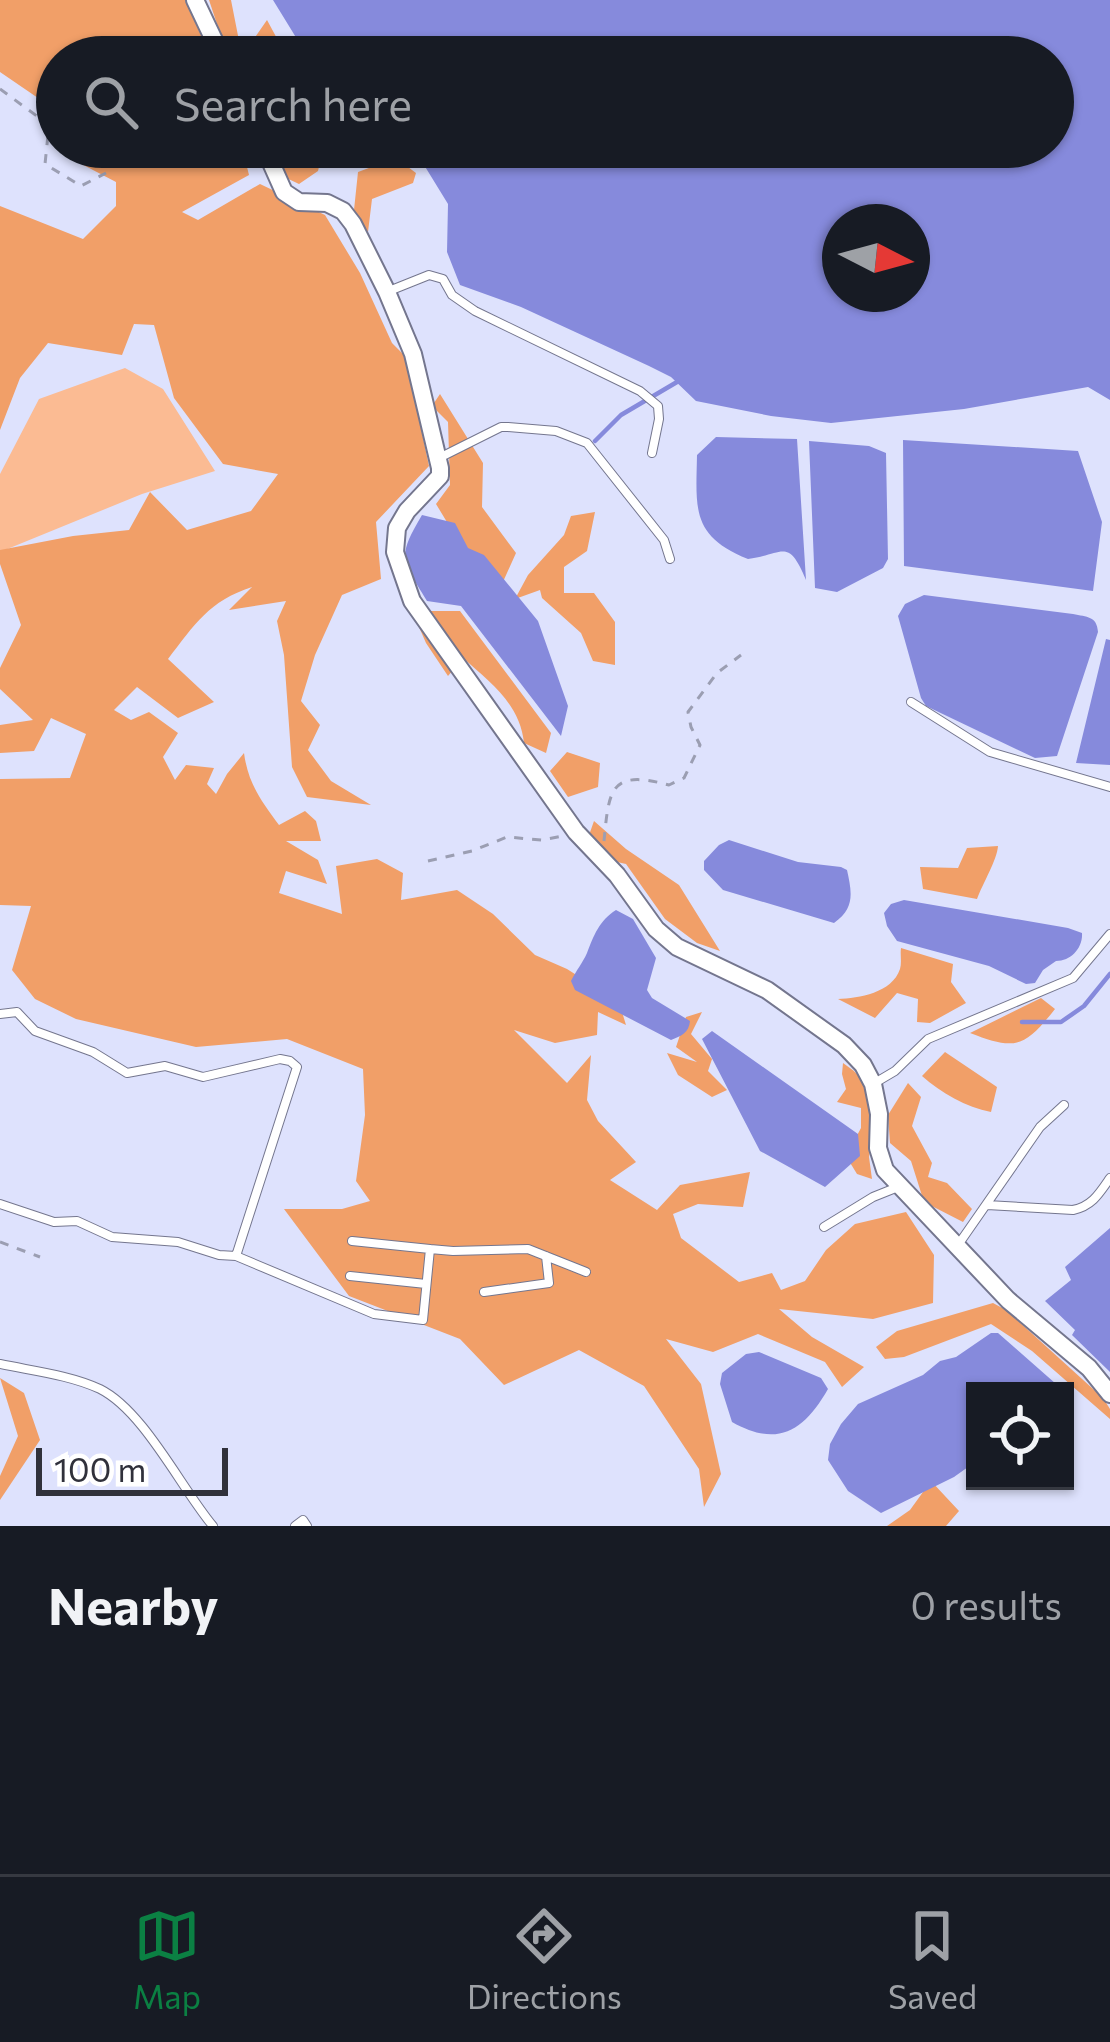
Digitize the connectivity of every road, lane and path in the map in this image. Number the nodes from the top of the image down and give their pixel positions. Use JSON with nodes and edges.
{"nodes":[{"id":1,"x":195,"y":0,"type":"edge"},
{"id":2,"x":212,"y":36,"type":"edge"},
{"id":3,"x":0,"y":89,"type":"edge"},
{"id":4,"x":36,"y":115,"type":"edge"},
{"id":5,"x":51,"y":168,"type":"edge"},
{"id":6,"x":273,"y":168,"type":"edge"},
{"id":7,"x":106,"y":173,"type":"dead end"},
{"id":8,"x":387,"y":292,"type":"junction"},
{"id":9,"x":652,"y":453,"type":"dead end"},
{"id":10,"x":438,"y":458,"type":"junction"},
{"id":11,"x":670,"y":559,"type":"dead end"},
{"id":12,"x":741,"y":655,"type":"dead end"},
{"id":13,"x":911,"y":702,"type":"dead end"},
{"id":14,"x":1110,"y":787,"type":"edge"},
{"id":15,"x":576,"y":832,"type":"junction"},
{"id":16,"x":428,"y":860,"type":"dead end"},
{"id":17,"x":602,"y":861,"type":"junction"},
{"id":18,"x":1110,"y":934,"type":"edge"},
{"id":19,"x":0,"y":1014,"type":"edge"},
{"id":20,"x":873,"y":1084,"type":"junction"},
{"id":21,"x":1064,"y":1105,"type":"dead end"},
{"id":22,"x":1110,"y":1178,"type":"edge"},
{"id":23,"x":900,"y":1186,"type":"junction"},
{"id":24,"x":0,"y":1204,"type":"edge"},
{"id":25,"x":986,"y":1205,"type":"junction"},
{"id":26,"x":824,"y":1227,"type":"dead end"},
{"id":27,"x":0,"y":1241,"type":"edge"},
{"id":28,"x":352,"y":1241,"type":"dead end"},
{"id":29,"x":957,"y":1246,"type":"junction"},
{"id":30,"x":430,"y":1249,"type":"junction"},
{"id":31,"x":236,"y":1256,"type":"junction"},
{"id":32,"x":546,"y":1256,"type":"junction"},
{"id":33,"x":40,"y":1257,"type":"dead end"},
{"id":34,"x":586,"y":1272,"type":"dead end"},
{"id":35,"x":350,"y":1276,"type":"dead end"},
{"id":36,"x":426,"y":1284,"type":"junction"},
{"id":37,"x":484,"y":1292,"type":"dead end"},
{"id":38,"x":0,"y":1364,"type":"edge"},
{"id":39,"x":1110,"y":1394,"type":"edge"},
{"id":40,"x":213,"y":1526,"type":"edge"},
{"id":41,"x":295,"y":1526,"type":"edge"},
{"id":42,"x":307,"y":1526,"type":"edge"}],
"edges":[{"from":1,"to":2,"type":"street"},
{"from":3,"to":4,"type":"path"},
{"from":5,"to":7,"type":"path"},
{"from":6,"to":8,"type":"street"},
{"from":8,"to":9,"type":"lane"},
{"from":8,"to":10,"type":"street"},
{"from":10,"to":11,"type":"lane"},
{"from":10,"to":15,"type":"street"},
{"from":12,"to":17,"type":"path"},
{"from":13,"to":14,"type":"lane"},
{"from":15,"to":16,"type":"path"},
{"from":15,"to":17,"type":"street"},
{"from":17,"to":20,"type":"street"},
{"from":18,"to":20,"type":"lane"},
{"from":19,"to":31,"type":"lane"},
{"from":20,"to":23,"type":"street"},
{"from":21,"to":25,"type":"lane"},
{"from":22,"to":25,"type":"lane"},
{"from":23,"to":26,"type":"lane"},
{"from":23,"to":29,"type":"street"},
{"from":24,"to":31,"type":"lane"},
{"from":25,"to":29,"type":"lane"},
{"from":27,"to":33,"type":"path"},
{"from":28,"to":30,"type":"lane"},
{"from":29,"to":39,"type":"street"},
{"from":30,"to":32,"type":"lane"},
{"from":30,"to":36,"type":"lane"},
{"from":31,"to":36,"type":"lane"},
{"from":32,"to":34,"type":"lane"},
{"from":32,"to":37,"type":"lane"},
{"from":35,"to":36,"type":"lane"},
{"from":38,"to":40,"type":"lane"},
{"from":41,"to":42,"type":"lane"}]}
